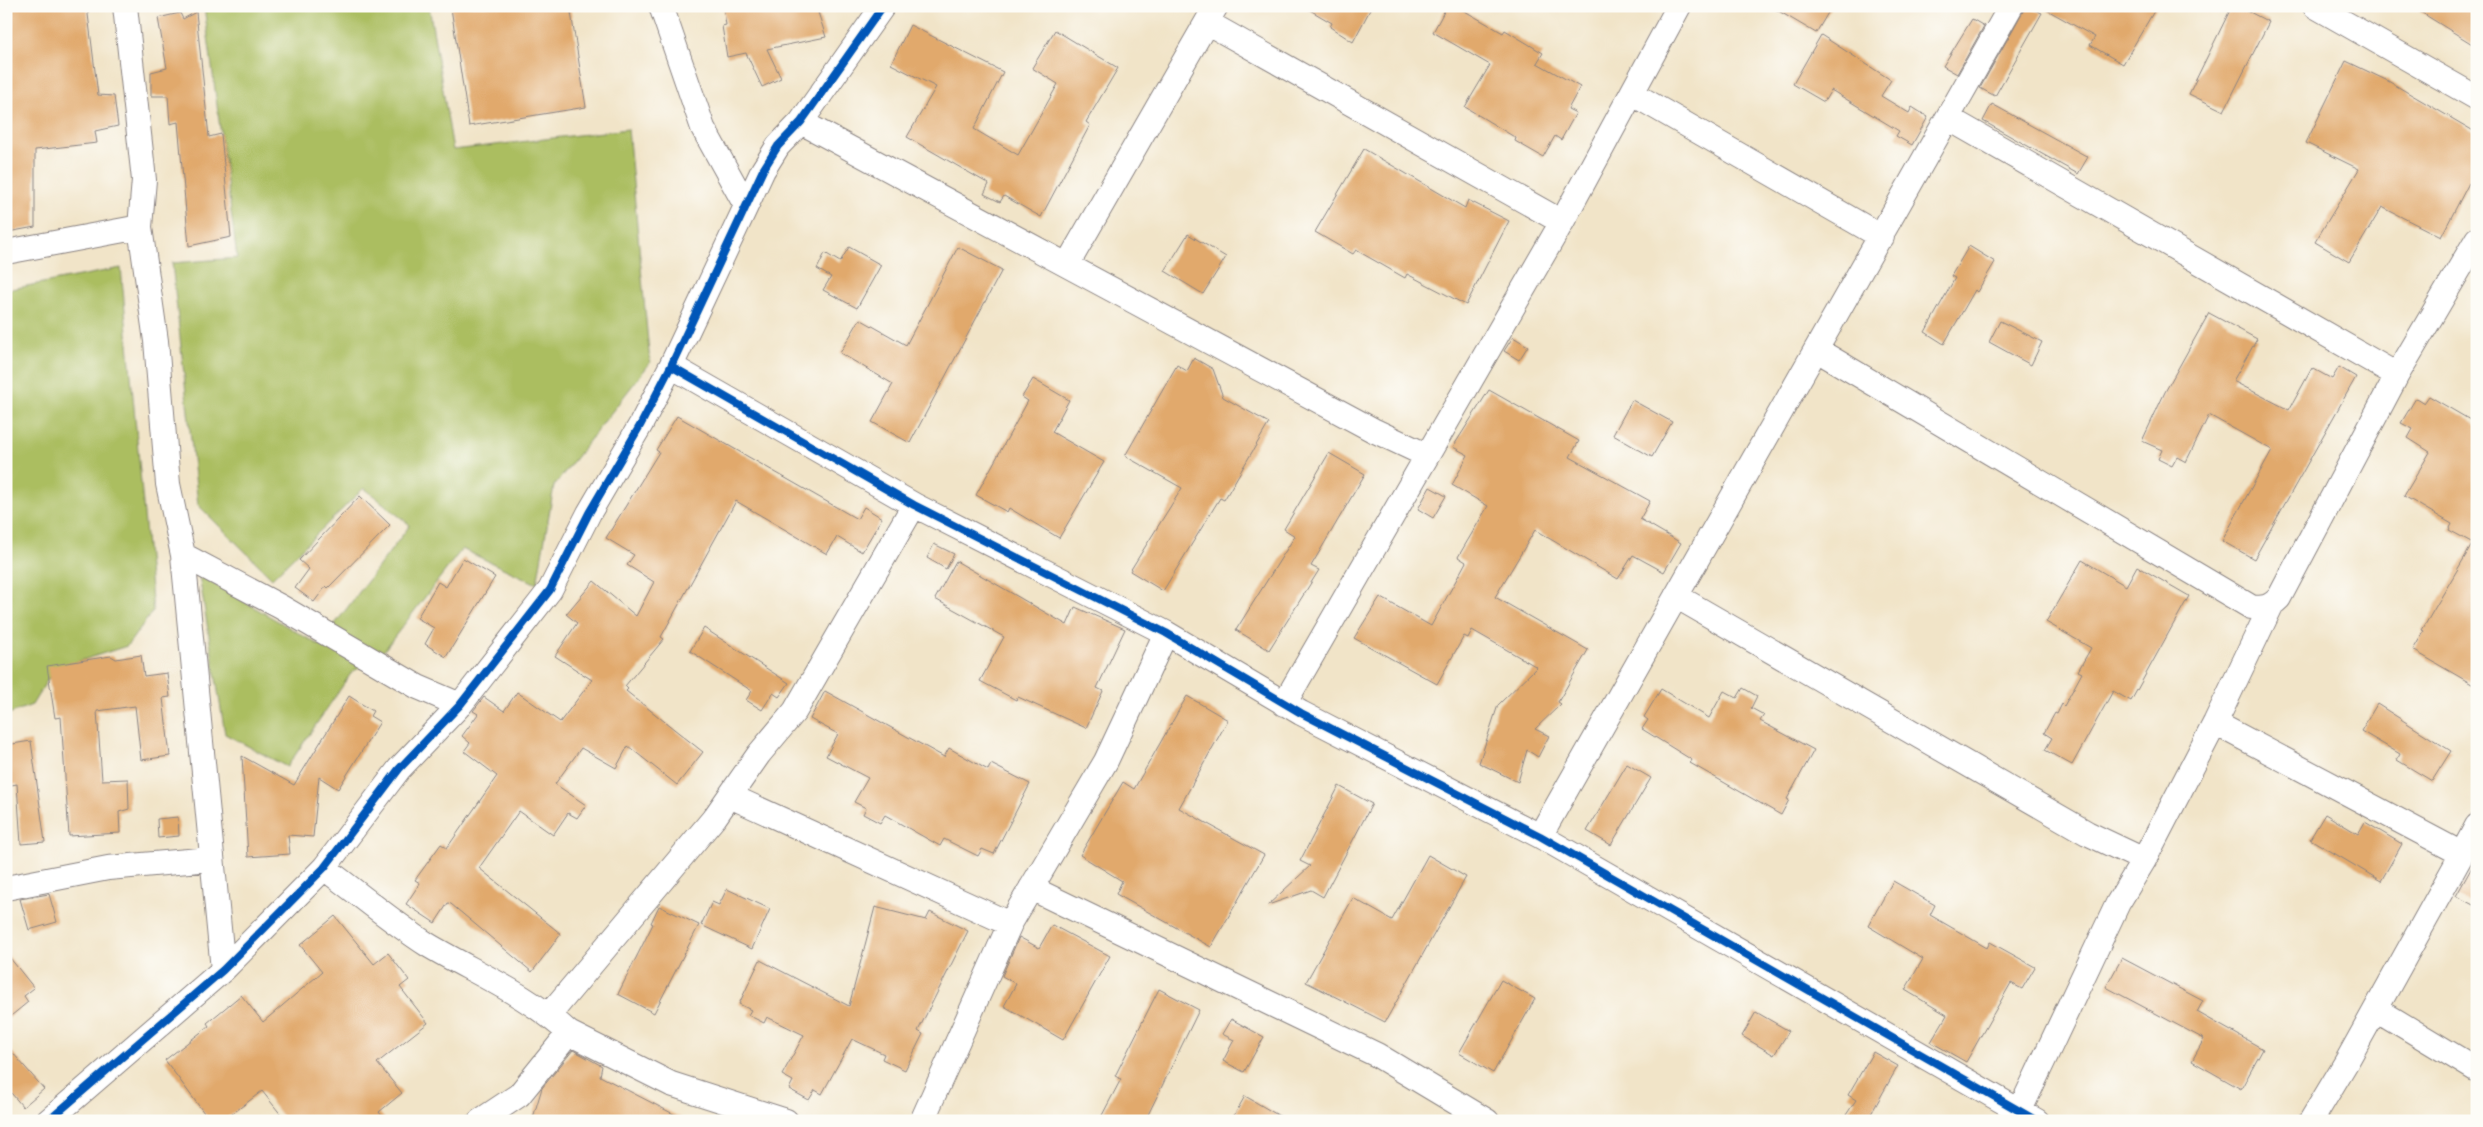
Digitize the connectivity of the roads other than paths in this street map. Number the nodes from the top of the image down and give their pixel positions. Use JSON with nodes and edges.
{"nodes":[{"id":1,"x":125,"y":6,"type":"edge"},
{"id":2,"x":661,"y":6,"type":"edge"},
{"id":3,"x":883,"y":6,"type":"edge"},
{"id":4,"x":1679,"y":6,"type":"edge"},
{"id":5,"x":2011,"y":6,"type":"edge"},
{"id":6,"x":2315,"y":6,"type":"edge"},
{"id":7,"x":1212,"y":15,"type":"edge"},
{"id":8,"x":1633,"y":94,"type":"junction"},
{"id":9,"x":2477,"y":98,"type":"edge"},
{"id":10,"x":1948,"y":118,"type":"junction"},
{"id":11,"x":801,"y":122,"type":"junction"},
{"id":12,"x":745,"y":204,"type":"junction"},
{"id":13,"x":1562,"y":222,"type":"junction"},
{"id":14,"x":140,"y":227,"type":"junction"},
{"id":15,"x":1882,"y":237,"type":"junction"},
{"id":16,"x":2477,"y":239,"type":"edge"},
{"id":17,"x":6,"y":252,"type":"edge"},
{"id":18,"x":1067,"y":266,"type":"junction"},
{"id":19,"x":1817,"y":350,"type":"junction"},
{"id":20,"x":671,"y":366,"type":"junction"},
{"id":21,"x":2397,"y":375,"type":"junction"},
{"id":22,"x":1426,"y":455,"type":"junction"},
{"id":23,"x":914,"y":505,"type":"junction"},
{"id":24,"x":183,"y":555,"type":"junction"},
{"id":25,"x":1676,"y":596,"type":"junction"},
{"id":26,"x":2271,"y":606,"type":"junction"},
{"id":27,"x":1166,"y":633,"type":"junction"},
{"id":28,"x":1284,"y":704,"type":"junction"},
{"id":29,"x":460,"y":705,"type":"junction"},
{"id":30,"x":2216,"y":723,"type":"junction"},
{"id":31,"x":730,"y":796,"type":"junction"},
{"id":32,"x":2477,"y":826,"type":"edge"},
{"id":33,"x":1540,"y":836,"type":"junction"},
{"id":34,"x":2462,"y":854,"type":"junction"},
{"id":35,"x":211,"y":859,"type":"junction"},
{"id":36,"x":2144,"y":860,"type":"junction"},
{"id":37,"x":324,"y":868,"type":"junction"},
{"id":38,"x":6,"y":888,"type":"edge"},
{"id":39,"x":1031,"y":888,"type":"junction"},
{"id":40,"x":1010,"y":924,"type":"junction"},
{"id":41,"x":223,"y":970,"type":"junction"},
{"id":42,"x":2376,"y":1009,"type":"junction"},
{"id":43,"x":549,"y":1015,"type":"junction"},
{"id":44,"x":569,"y":1033,"type":"junction"},
{"id":45,"x":2477,"y":1070,"type":"edge"},
{"id":46,"x":2029,"y":1115,"type":"edge"},
{"id":47,"x":48,"y":1121,"type":"edge"},
{"id":48,"x":480,"y":1121,"type":"edge"},
{"id":49,"x":786,"y":1121,"type":"edge"},
{"id":50,"x":922,"y":1121,"type":"edge"},
{"id":51,"x":1487,"y":1121,"type":"edge"},
{"id":52,"x":2311,"y":1121,"type":"edge"}],
"edges":[{"from":1,"to":14,"type":"street"},
{"from":2,"to":12,"type":"street"},
{"from":3,"to":11,"type":"street"},
{"from":4,"to":8,"type":"street"},
{"from":5,"to":10,"type":"street"},
{"from":6,"to":9,"type":"street"},
{"from":7,"to":13,"type":"street"},
{"from":7,"to":18,"type":"street"},
{"from":8,"to":13,"type":"street"},
{"from":8,"to":15,"type":"street"},
{"from":10,"to":15,"type":"street"},
{"from":10,"to":21,"type":"street"},
{"from":11,"to":12,"type":"street"},
{"from":11,"to":18,"type":"street"},
{"from":12,"to":20,"type":"street"},
{"from":13,"to":22,"type":"street"},
{"from":14,"to":17,"type":"street"},
{"from":14,"to":24,"type":"street"},
{"from":15,"to":19,"type":"street"},
{"from":16,"to":21,"type":"street"},
{"from":18,"to":22,"type":"street"},
{"from":19,"to":25,"type":"street"},
{"from":19,"to":26,"type":"street"},
{"from":20,"to":23,"type":"street"},
{"from":20,"to":29,"type":"street"},
{"from":21,"to":26,"type":"street"},
{"from":22,"to":28,"type":"street"},
{"from":23,"to":27,"type":"street"},
{"from":23,"to":31,"type":"street"},
{"from":24,"to":29,"type":"street"},
{"from":24,"to":35,"type":"street"},
{"from":25,"to":33,"type":"street"},
{"from":25,"to":36,"type":"street"},
{"from":26,"to":30,"type":"street"},
{"from":27,"to":28,"type":"street"},
{"from":27,"to":39,"type":"street"},
{"from":28,"to":33,"type":"street"},
{"from":29,"to":37,"type":"street"},
{"from":30,"to":34,"type":"street"},
{"from":30,"to":36,"type":"street"},
{"from":31,"to":40,"type":"street"},
{"from":31,"to":43,"type":"street"},
{"from":32,"to":34,"type":"street"},
{"from":33,"to":46,"type":"street"},
{"from":34,"to":42,"type":"street"},
{"from":35,"to":38,"type":"street"},
{"from":35,"to":41,"type":"street"},
{"from":36,"to":46,"type":"street"},
{"from":37,"to":41,"type":"street"},
{"from":37,"to":43,"type":"street"},
{"from":39,"to":40,"type":"street"},
{"from":39,"to":51,"type":"street"},
{"from":40,"to":50,"type":"street"},
{"from":41,"to":47,"type":"street"},
{"from":42,"to":45,"type":"street"},
{"from":42,"to":52,"type":"street"},
{"from":43,"to":44,"type":"street"},
{"from":44,"to":48,"type":"street"},
{"from":44,"to":49,"type":"street"}]}
